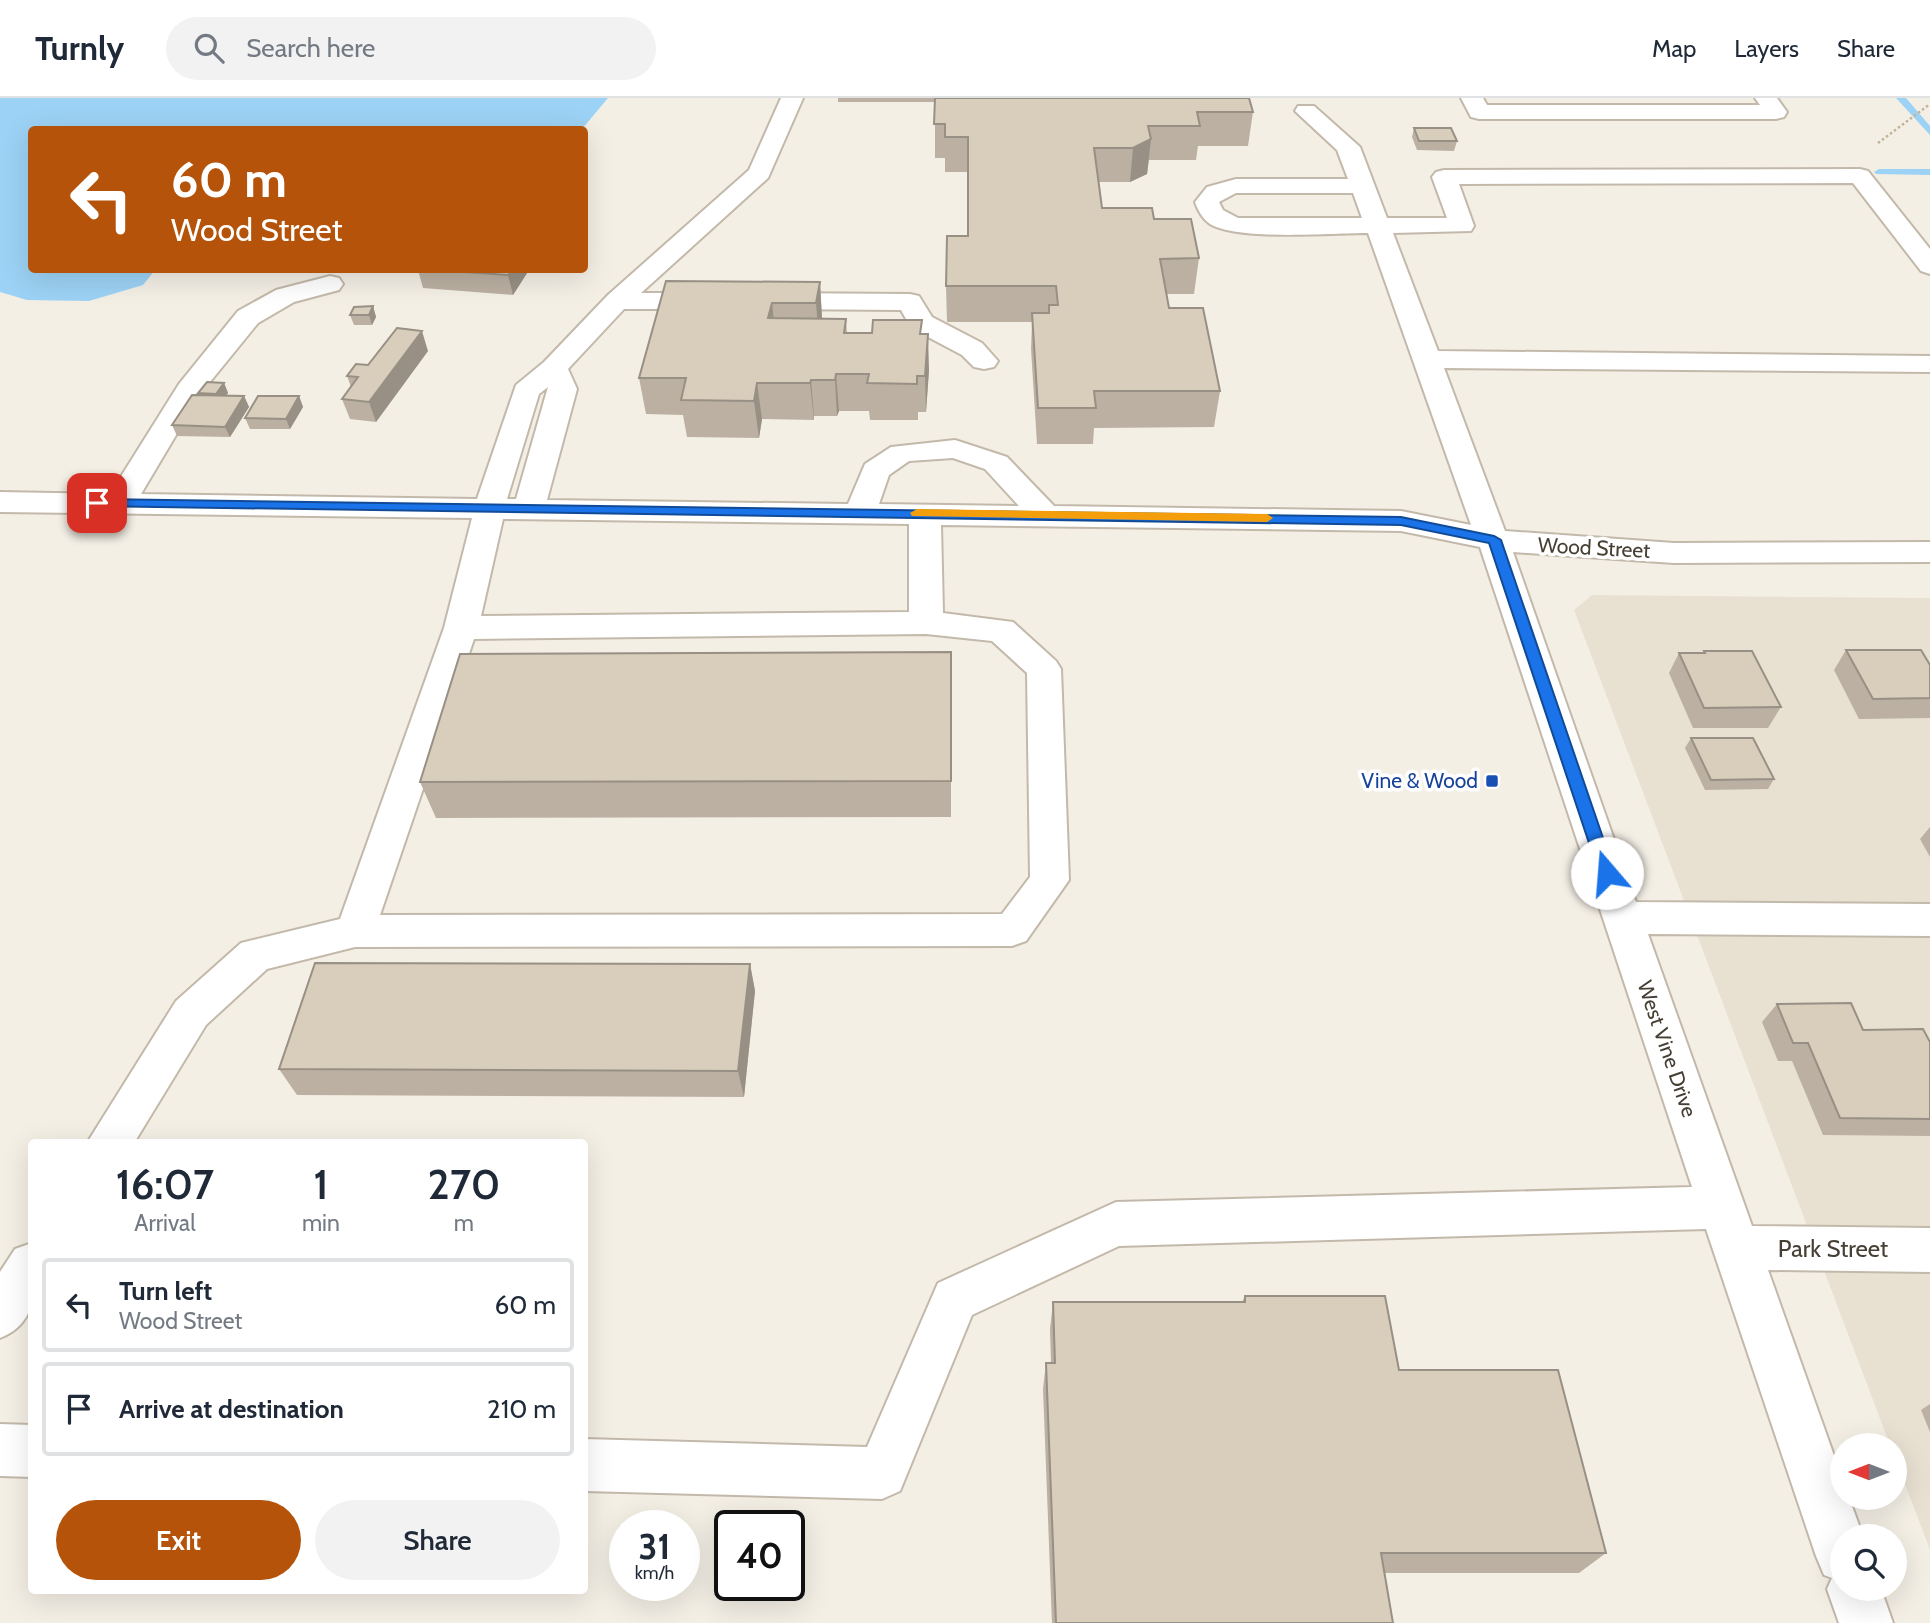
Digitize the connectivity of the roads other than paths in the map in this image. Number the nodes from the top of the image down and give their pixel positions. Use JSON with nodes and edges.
{"nodes":[{"id":1,"x":792,"y":98,"type":"edge"},
{"id":2,"x":1472,"y":98,"type":"edge"},
{"id":3,"x":1766,"y":98,"type":"edge"},
{"id":4,"x":1302,"y":102,"type":"edge"},
{"id":5,"x":1362,"y":186,"type":"junction"},
{"id":6,"x":1377,"y":226,"type":"junction"},
{"id":7,"x":1930,"y":266,"type":"edge"},
{"id":8,"x":330,"y":284,"type":"dead end"},
{"id":9,"x":617,"y":301,"type":"junction"},
{"id":10,"x":1427,"y":359,"type":"junction"},
{"id":11,"x":984,"y":361,"type":"dead end"},
{"id":12,"x":1930,"y":364,"type":"edge"},
{"id":13,"x":554,"y":368,"type":"junction"},
{"id":14,"x":0,"y":502,"type":"edge"},
{"id":15,"x":120,"y":503,"type":"junction"},
{"id":16,"x":489,"y":509,"type":"junction"},
{"id":17,"x":529,"y":509,"type":"junction"},
{"id":18,"x":860,"y":513,"type":"junction"},
{"id":19,"x":925,"y":513,"type":"junction"},
{"id":20,"x":1044,"y":515,"type":"junction"},
{"id":21,"x":1494,"y":540,"type":"junction"},
{"id":22,"x":1930,"y":552,"type":"edge"},
{"id":23,"x":926,"y":623,"type":"junction"},
{"id":24,"x":461,"y":628,"type":"junction"},
{"id":25,"x":1622,"y":918,"type":"junction"},
{"id":26,"x":1930,"y":920,"type":"edge"},
{"id":27,"x":355,"y":930,"type":"junction"},
{"id":28,"x":112,"y":1139,"type":"edge"},
{"id":29,"x":1729,"y":1228,"type":"junction"},
{"id":30,"x":1930,"y":1250,"type":"edge"},
{"id":31,"x":28,"y":1271,"type":"edge"},
{"id":32,"x":0,"y":1315,"type":"edge"},
{"id":33,"x":0,"y":1450,"type":"edge"},
{"id":34,"x":28,"y":1451,"type":"edge"},
{"id":35,"x":588,"y":1465,"type":"edge"},
{"id":36,"x":1832,"y":1524,"type":"edge"},
{"id":37,"x":1858,"y":1601,"type":"edge"},
{"id":38,"x":1866,"y":1623,"type":"edge"}],
"edges":[{"from":1,"to":9,"type":"street"},
{"from":2,"to":3,"type":"street"},
{"from":4,"to":5,"type":"street","name":"West Vine Drive"},
{"from":5,"to":6,"type":"street","name":"West Vine Drive"},
{"from":5,"to":6,"type":"street"},
{"from":6,"to":7,"type":"street"},
{"from":6,"to":10,"type":"street","name":"West Vine Drive"},
{"from":8,"to":15,"type":"street"},
{"from":9,"to":11,"type":"street"},
{"from":9,"to":13,"type":"street"},
{"from":10,"to":12,"type":"street"},
{"from":10,"to":21,"type":"street","name":"West Vine Drive"},
{"from":13,"to":16,"type":"street"},
{"from":13,"to":17,"type":"street"},
{"from":14,"to":15,"type":"street","name":"Wood Street"},
{"from":15,"to":16,"type":"street","name":"Wood Street"},
{"from":16,"to":17,"type":"street","name":"Wood Street"},
{"from":16,"to":24,"type":"street"},
{"from":17,"to":18,"type":"street","name":"Wood Street"},
{"from":18,"to":19,"type":"street","name":"Wood Street"},
{"from":18,"to":20,"type":"street"},
{"from":19,"to":20,"type":"street","name":"Wood Street"},
{"from":19,"to":23,"type":"street"},
{"from":20,"to":21,"type":"street","name":"Wood Street"},
{"from":21,"to":22,"type":"street","name":"Wood Street"},
{"from":21,"to":25,"type":"street","name":"West Vine Drive"},
{"from":23,"to":24,"type":"street"},
{"from":23,"to":27,"type":"street"},
{"from":24,"to":27,"type":"street"},
{"from":25,"to":26,"type":"street"},
{"from":25,"to":29,"type":"street","name":"West Vine Drive"},
{"from":27,"to":28,"type":"street"},
{"from":29,"to":30,"type":"street","name":"Park Street"},
{"from":29,"to":35,"type":"street","name":"Park Street"},
{"from":29,"to":36,"type":"street","name":"West Vine Drive"},
{"from":31,"to":32,"type":"street"},
{"from":33,"to":34,"type":"street"},
{"from":37,"to":38,"type":"street"}]}
